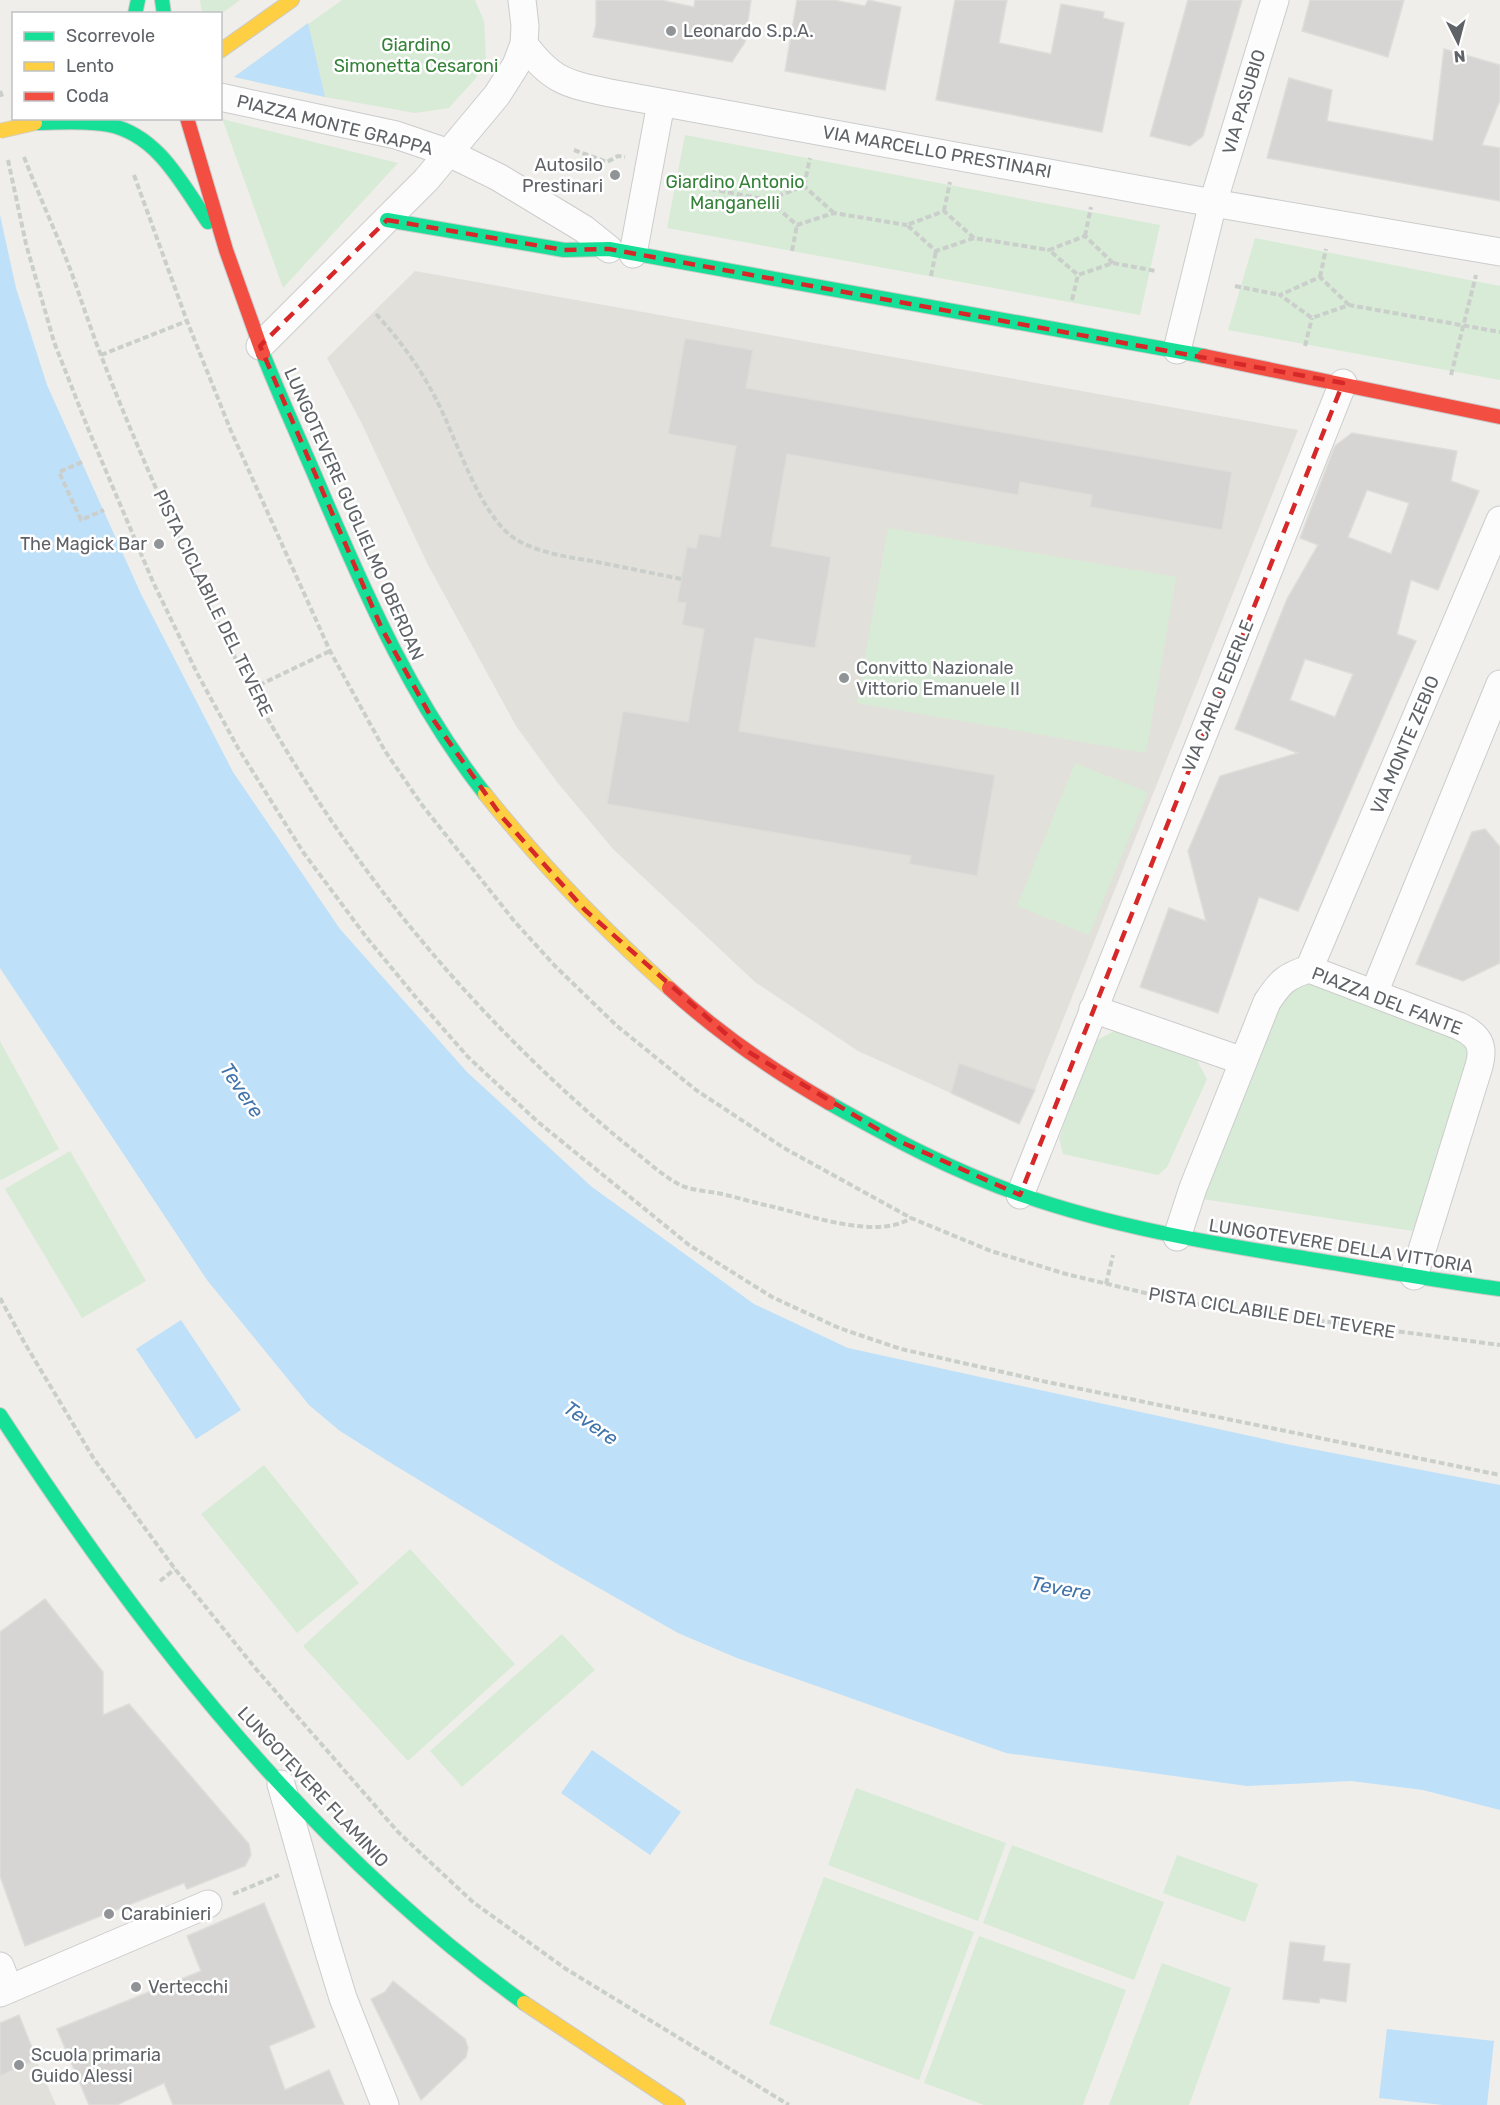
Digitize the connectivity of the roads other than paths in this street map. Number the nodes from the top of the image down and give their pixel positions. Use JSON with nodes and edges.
{"nodes":[{"id":1,"x":292,"y":0,"type":"edge"},
{"id":2,"x":522,"y":0,"type":"edge"},
{"id":3,"x":1275,"y":0,"type":"edge"},
{"id":4,"x":524,"y":44,"type":"junction"},
{"id":5,"x":222,"y":50,"type":"edge"},
{"id":6,"x":222,"y":97,"type":"edge"},
{"id":7,"x":661,"y":103,"type":"junction"},
{"id":8,"x":188,"y":120,"type":"edge"},
{"id":9,"x":38,"y":121,"type":"edge"},
{"id":10,"x":0,"y":131,"type":"edge"},
{"id":11,"x":448,"y":153,"type":"junction"},
{"id":12,"x":1213,"y":203,"type":"junction"},
{"id":13,"x":387,"y":220,"type":"junction"},
{"id":14,"x":226,"y":248,"type":"junction"},
{"id":15,"x":621,"y":251,"type":"junction"},
{"id":16,"x":1500,"y":252,"type":"edge"},
{"id":17,"x":260,"y":346,"type":"junction"},
{"id":18,"x":1177,"y":350,"type":"junction"},
{"id":19,"x":1342,"y":383,"type":"junction"},
{"id":20,"x":1500,"y":417,"type":"edge"},
{"id":21,"x":1500,"y":520,"type":"edge"},
{"id":22,"x":1500,"y":684,"type":"edge"},
{"id":23,"x":1309,"y":969,"type":"junction"},
{"id":24,"x":1374,"y":993,"type":"junction"},
{"id":25,"x":1093,"y":1009,"type":"junction"},
{"id":26,"x":1490,"y":1041,"type":"edge"},
{"id":27,"x":1243,"y":1061,"type":"junction"},
{"id":28,"x":1020,"y":1195,"type":"junction"},
{"id":29,"x":1177,"y":1237,"type":"junction"},
{"id":30,"x":1414,"y":1276,"type":"junction"},
{"id":31,"x":1500,"y":1289,"type":"edge"},
{"id":32,"x":0,"y":1415,"type":"edge"},
{"id":33,"x":281,"y":1784,"type":"junction"},
{"id":34,"x":208,"y":1904,"type":"dead end"},
{"id":35,"x":3,"y":1983,"type":"edge"},
{"id":36,"x":385,"y":2105,"type":"edge"},
{"id":37,"x":678,"y":2105,"type":"edge"}],
"edges":[{"from":1,"to":5,"type":"main road"},
{"from":2,"to":4,"type":"street","name":"PIAZZA MONTE GRAPPA"},
{"from":3,"to":12,"type":"street","name":"VIA PASUBIO"},
{"from":4,"to":7,"type":"street","name":"VIA MARCELLO PRESTINARI"},
{"from":4,"to":11,"type":"street","name":"PIAZZA MONTE GRAPPA"},
{"from":6,"to":11,"type":"street","name":"PIAZZA MONTE GRAPPA"},
{"from":7,"to":12,"type":"street","name":"VIA MARCELLO PRESTINARI"},
{"from":7,"to":15,"type":"street"},
{"from":8,"to":14,"type":"main road","name":"LUNGOTEVERE GUGLIELMO OBERDAN"},
{"from":9,"to":10,"type":"main road","bridge":true},
{"from":9,"to":14,"type":"main road"},
{"from":11,"to":13,"type":"street","name":"PIAZZA MONTE GRAPPA"},
{"from":11,"to":15,"type":"street","name":"PIAZZA MONTE GRAPPA"},
{"from":12,"to":16,"type":"street","name":"VIA MARCELLO PRESTINARI"},
{"from":12,"to":18,"type":"street"},
{"from":13,"to":15,"type":"main road"},
{"from":13,"to":17,"type":"street","name":"PIAZZA MONTE GRAPPA"},
{"from":14,"to":17,"type":"main road","name":"LUNGOTEVERE GUGLIELMO OBERDAN"},
{"from":15,"to":18,"type":"main road"},
{"from":17,"to":28,"type":"main road","name":"LUNGOTEVERE GUGLIELMO OBERDAN"},
{"from":18,"to":19,"type":"main road"},
{"from":19,"to":20,"type":"main road"},
{"from":19,"to":25,"type":"street","name":"VIA CARLO EDERLE"},
{"from":21,"to":23,"type":"street","name":"VIA MONTE ZEBIO"},
{"from":22,"to":24,"type":"street"},
{"from":23,"to":24,"type":"street","name":"PIAZZA DEL FANTE"},
{"from":23,"to":27,"type":"street","name":"PIAZZA DEL FANTE"},
{"from":24,"to":26,"type":"street","name":"PIAZZA DEL FANTE"},
{"from":25,"to":27,"type":"street"},
{"from":25,"to":28,"type":"street"},
{"from":26,"to":30,"type":"street","name":"PIAZZA DEL FANTE"},
{"from":27,"to":29,"type":"street","name":"PIAZZA DEL FANTE"},
{"from":28,"to":29,"type":"main road","name":"LUNGOTEVERE GUGLIELMO OBERDAN"},
{"from":29,"to":30,"type":"main road","name":"LUNGOTEVERE DELLA VITTORIA"},
{"from":30,"to":31,"type":"main road","name":"LUNGOTEVERE DELLA VITTORIA"},
{"from":32,"to":33,"type":"main road","name":"LUNGOTEVERE FLAMINIO"},
{"from":33,"to":36,"type":"street"},
{"from":33,"to":37,"type":"main road","name":"LUNGOTEVERE FLAMINIO"},
{"from":34,"to":35,"type":"street"}]}
